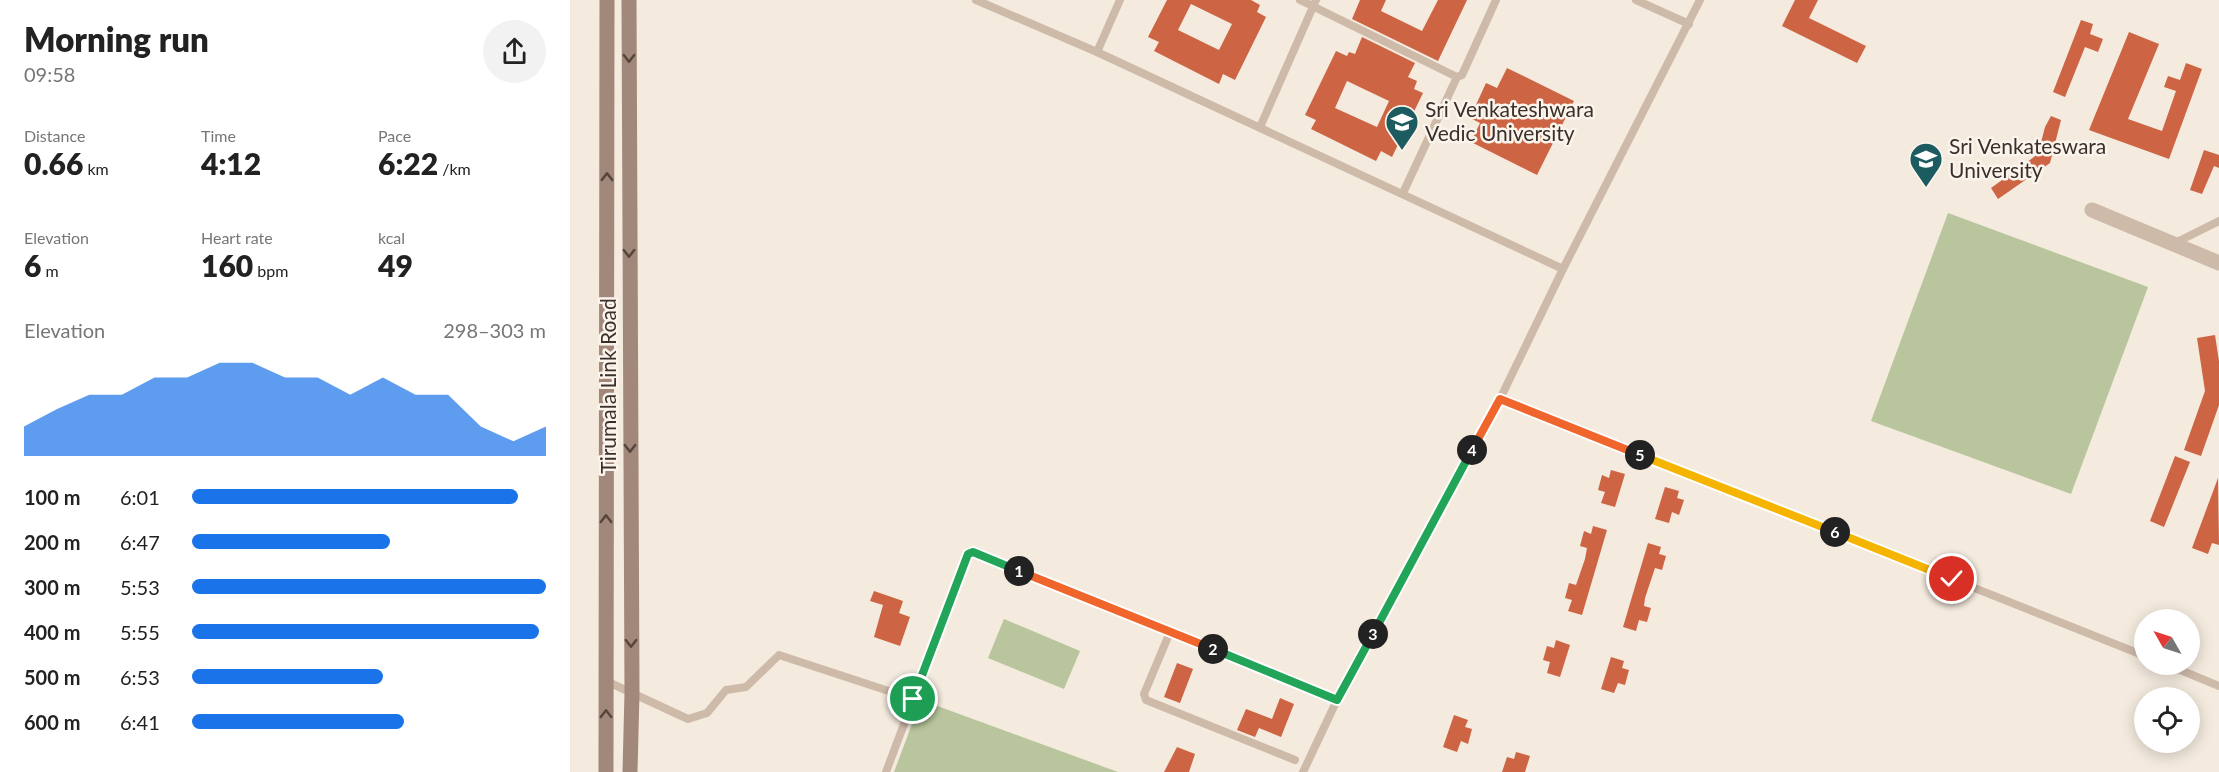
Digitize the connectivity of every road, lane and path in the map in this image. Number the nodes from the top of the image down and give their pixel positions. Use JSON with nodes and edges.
{"nodes":[{"id":1,"x":607,"y":0,"type":"edge"},
{"id":2,"x":629,"y":0,"type":"edge"},
{"id":3,"x":976,"y":0,"type":"edge"},
{"id":4,"x":1120,"y":0,"type":"edge"},
{"id":5,"x":1300,"y":0,"type":"edge"},
{"id":6,"x":1496,"y":0,"type":"edge"},
{"id":7,"x":1636,"y":0,"type":"edge"},
{"id":8,"x":1700,"y":0,"type":"edge"},
{"id":9,"x":1315,"y":3,"type":"edge"},
{"id":10,"x":1689,"y":24,"type":"junction"},
{"id":11,"x":1097,"y":52,"type":"junction"},
{"id":12,"x":1457,"y":77,"type":"junction"},
{"id":13,"x":1260,"y":127,"type":"junction"},
{"id":14,"x":1403,"y":193,"type":"junction"},
{"id":15,"x":2092,"y":210,"type":"dead end"},
{"id":16,"x":2219,"y":220,"type":"edge"},
{"id":17,"x":2173,"y":244,"type":"junction"},
{"id":18,"x":2219,"y":263,"type":"edge"},
{"id":19,"x":1563,"y":268,"type":"junction"},
{"id":20,"x":1500,"y":399,"type":"junction"},
{"id":21,"x":1170,"y":632,"type":"junction"},
{"id":22,"x":2134,"y":652,"type":"edge"},
{"id":23,"x":2192,"y":675,"type":"edge"},
{"id":24,"x":606,"y":681,"type":"junction"},
{"id":25,"x":2219,"y":686,"type":"edge"},
{"id":26,"x":632,"y":693,"type":"junction"},
{"id":27,"x":913,"y":699,"type":"junction"},
{"id":28,"x":1337,"y":700,"type":"junction"},
{"id":29,"x":1295,"y":760,"type":"dead end"},
{"id":30,"x":606,"y":772,"type":"edge"},
{"id":31,"x":630,"y":772,"type":"edge"},
{"id":32,"x":886,"y":772,"type":"edge"},
{"id":33,"x":1303,"y":772,"type":"edge"}],
"edges":[{"from":24,"to":1,"type":"street","name":"Tirumala Link Road","one_way":true},
{"from":2,"to":26,"type":"street","name":"Tirumala Link Road","one_way":true},
{"from":3,"to":11,"type":"lane"},
{"from":4,"to":11,"type":"lane"},
{"from":5,"to":9,"type":"lane"},
{"from":6,"to":12,"type":"lane"},
{"from":7,"to":10,"type":"lane"},
{"from":8,"to":10,"type":"lane"},
{"from":9,"to":12,"type":"lane"},
{"from":9,"to":13,"type":"lane"},
{"from":10,"to":19,"type":"lane"},
{"from":11,"to":13,"type":"lane"},
{"from":12,"to":14,"type":"lane"},
{"from":13,"to":14,"type":"lane"},
{"from":14,"to":19,"type":"lane"},
{"from":15,"to":17,"type":"street"},
{"from":16,"to":17,"type":"lane"},
{"from":17,"to":18,"type":"street"},
{"from":19,"to":20,"type":"lane"},
{"from":20,"to":22,"type":"lane"},
{"from":20,"to":28,"type":"lane"},
{"from":21,"to":27,"type":"lane"},
{"from":21,"to":28,"type":"lane"},
{"from":21,"to":29,"type":"lane"},
{"from":23,"to":25,"type":"lane"},
{"from":24,"to":26,"type":"lane"},
{"from":30,"to":24,"type":"street","name":"Tirumala Link Road","one_way":true},
{"from":26,"to":27,"type":"lane"},
{"from":26,"to":31,"type":"street","name":"Tirumala Link Road"},
{"from":27,"to":32,"type":"lane"},
{"from":28,"to":33,"type":"lane"}]}
